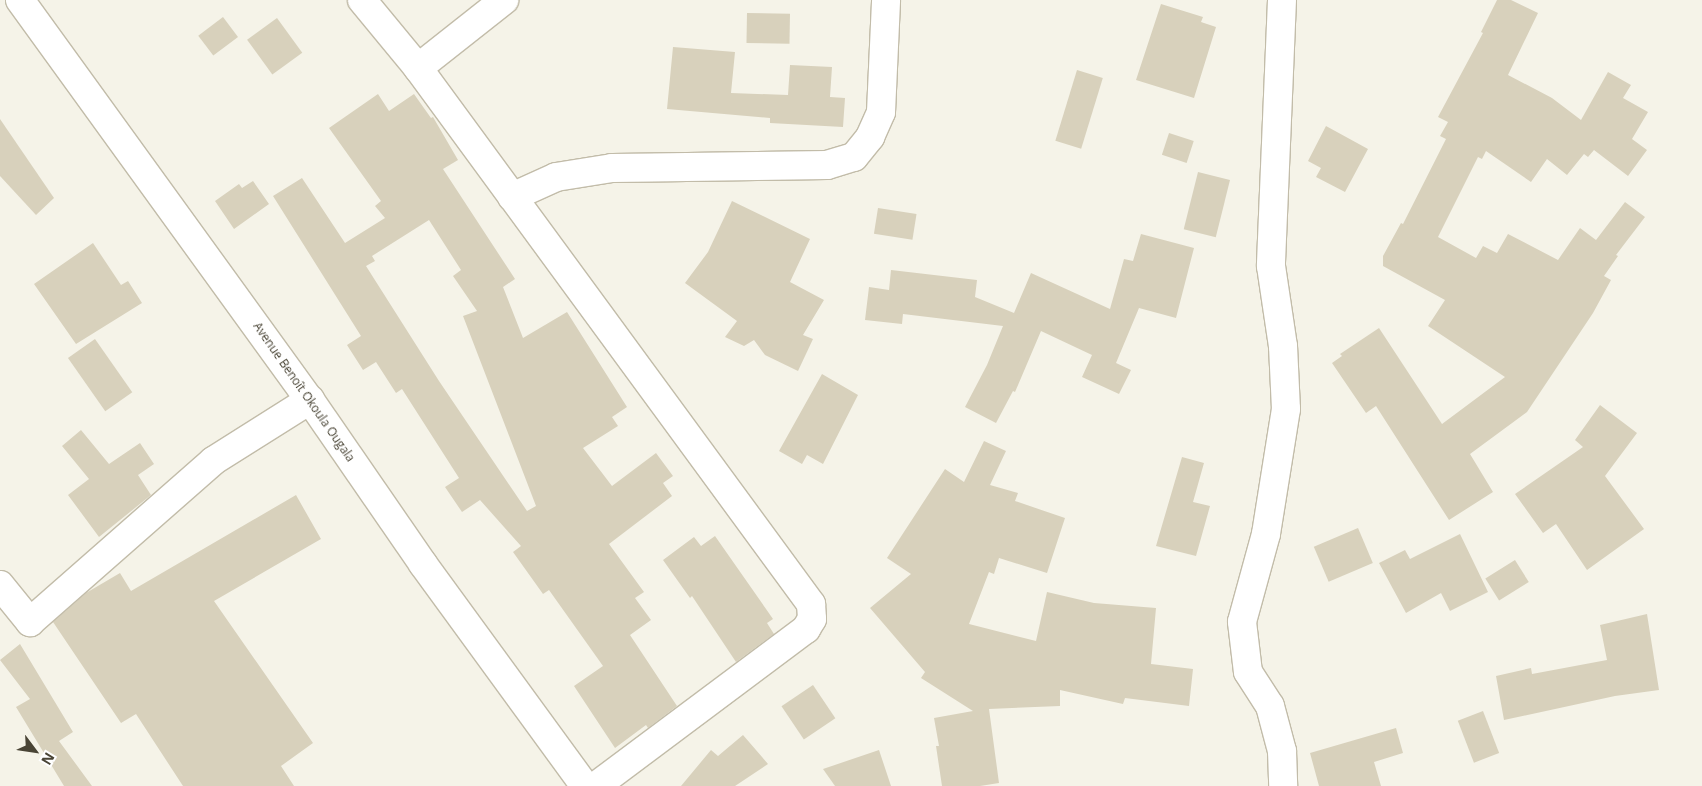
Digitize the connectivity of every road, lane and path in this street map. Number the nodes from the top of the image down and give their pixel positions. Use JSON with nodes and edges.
{"nodes":[{"id":1,"x":20,"y":0,"type":"edge"},
{"id":2,"x":362,"y":0,"type":"edge"},
{"id":3,"x":504,"y":0,"type":"edge"},
{"id":4,"x":886,"y":0,"type":"edge"},
{"id":5,"x":1282,"y":0,"type":"edge"},
{"id":6,"x":418,"y":68,"type":"junction"},
{"id":7,"x":512,"y":197,"type":"junction"},
{"id":8,"x":310,"y":400,"type":"junction"},
{"id":9,"x":0,"y":585,"type":"edge"},
{"id":10,"x":585,"y":786,"type":"edge"},
{"id":11,"x":596,"y":786,"type":"edge"},
{"id":12,"x":1283,"y":786,"type":"edge"}],
"edges":[{"from":1,"to":8,"type":"street","name":"Avenue Benoît Okoula Ougala"},
{"from":2,"to":6,"type":"street"},
{"from":3,"to":6,"type":"street"},
{"from":4,"to":7,"type":"street"},
{"from":5,"to":12,"type":"street"},
{"from":6,"to":7,"type":"street"},
{"from":7,"to":11,"type":"street"},
{"from":8,"to":9,"type":"street"},
{"from":8,"to":10,"type":"street","name":"Avenue Benoît Okoula Ougala"}]}
